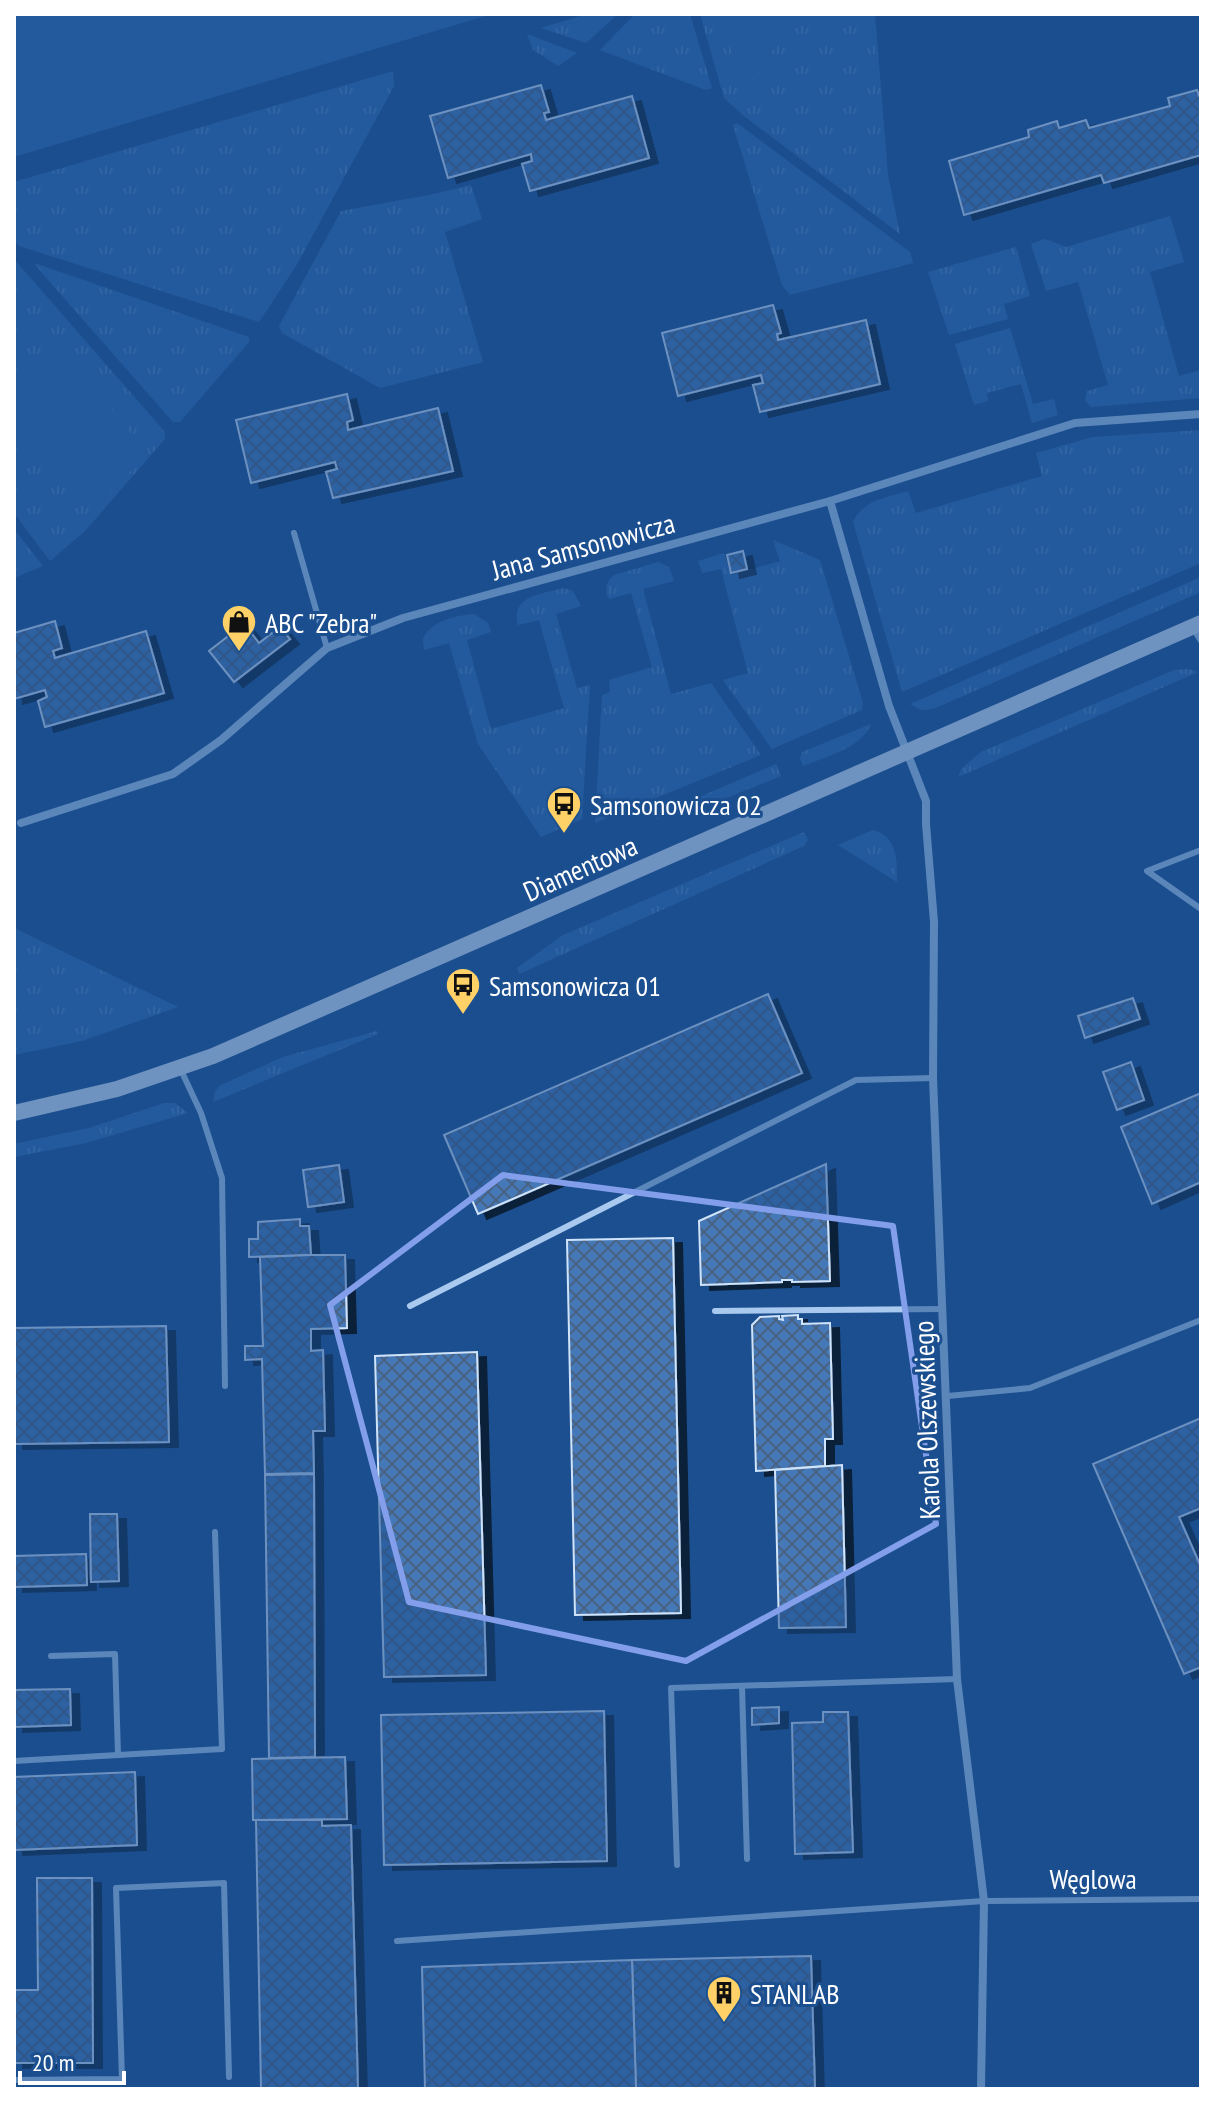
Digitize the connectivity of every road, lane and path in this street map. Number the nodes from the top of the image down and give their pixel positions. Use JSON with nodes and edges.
{"nodes":[{"id":1,"x":1201,"y":414,"type":"edge"},
{"id":2,"x":830,"y":501,"type":"junction"},
{"id":3,"x":294,"y":533,"type":"dead end"},
{"id":4,"x":1198,"y":630,"type":"edge"},
{"id":5,"x":327,"y":648,"type":"junction"},
{"id":6,"x":906,"y":752,"type":"junction"},
{"id":7,"x":21,"y":823,"type":"dead end"},
{"id":8,"x":1201,"y":850,"type":"edge"},
{"id":9,"x":1201,"y":909,"type":"edge"},
{"id":10,"x":180,"y":1068,"type":"junction"},
{"id":11,"x":933,"y":1078,"type":"junction"},
{"id":12,"x":14,"y":1113,"type":"edge"},
{"id":13,"x":410,"y":1306,"type":"dead end"},
{"id":14,"x":944,"y":1309,"type":"junction"},
{"id":15,"x":715,"y":1311,"type":"dead end"},
{"id":16,"x":1201,"y":1320,"type":"edge"},
{"id":17,"x":225,"y":1386,"type":"dead end"},
{"id":18,"x":948,"y":1396,"type":"junction"},
{"id":19,"x":215,"y":1532,"type":"dead end"},
{"id":20,"x":51,"y":1656,"type":"dead end"},
{"id":21,"x":957,"y":1679,"type":"junction"},
{"id":22,"x":742,"y":1686,"type":"junction"},
{"id":23,"x":118,"y":1755,"type":"junction"},
{"id":24,"x":14,"y":1761,"type":"edge"},
{"id":25,"x":747,"y":1859,"type":"dead end"},
{"id":26,"x":677,"y":1865,"type":"dead end"},
{"id":27,"x":1201,"y":1899,"type":"edge"},
{"id":28,"x":984,"y":1901,"type":"junction"},
{"id":29,"x":397,"y":1941,"type":"dead end"},
{"id":30,"x":229,"y":2077,"type":"dead end"},
{"id":31,"x":14,"y":2080,"type":"edge"},
{"id":32,"x":981,"y":2089,"type":"edge"}],
"edges":[{"from":1,"to":2,"type":"street","name":"Jana Samsonowicza"},
{"from":2,"to":5,"type":"street","name":"Jana Samsonowicza"},
{"from":2,"to":6,"type":"street","name":"Karola Olszewskiego"},
{"from":3,"to":5,"type":"lane"},
{"from":4,"to":6,"type":"street","name":"Diamentowa"},
{"from":5,"to":7,"type":"street","name":"Jana Samsonowicza"},
{"from":6,"to":10,"type":"street","name":"Diamentowa"},
{"from":6,"to":11,"type":"street","name":"Karola Olszewskiego"},
{"from":8,"to":9,"type":"lane"},
{"from":10,"to":12,"type":"street","name":"Diamentowa"},
{"from":10,"to":17,"type":"lane"},
{"from":11,"to":13,"type":"lane"},
{"from":11,"to":14,"type":"street","name":"Karola Olszewskiego"},
{"from":14,"to":15,"type":"lane"},
{"from":14,"to":18,"type":"street","name":"Karola Olszewskiego"},
{"from":16,"to":18,"type":"lane"},
{"from":18,"to":21,"type":"street","name":"Karola Olszewskiego"},
{"from":19,"to":23,"type":"lane"},
{"from":20,"to":23,"type":"lane"},
{"from":21,"to":22,"type":"lane"},
{"from":21,"to":28,"type":"street","name":"Karola Olszewskiego"},
{"from":22,"to":25,"type":"lane"},
{"from":22,"to":26,"type":"lane"},
{"from":23,"to":24,"type":"lane"},
{"from":27,"to":28,"type":"lane","name":"Węglowa"},
{"from":28,"to":29,"type":"lane","name":"Węglowa"},
{"from":28,"to":32,"type":"street","name":"Karola Olszewskiego"},
{"from":30,"to":31,"type":"lane"}]}
